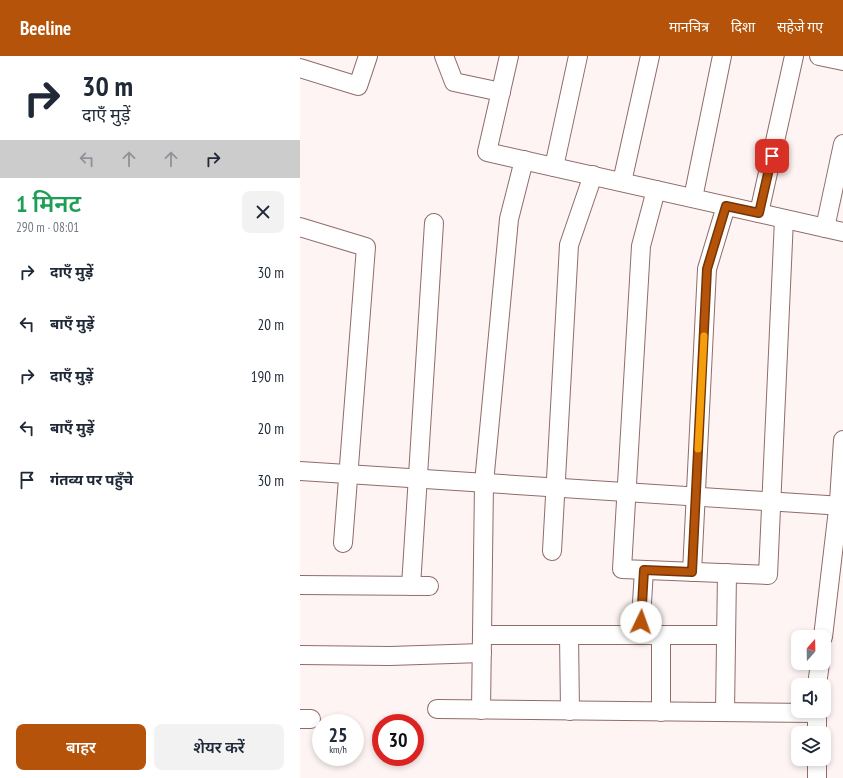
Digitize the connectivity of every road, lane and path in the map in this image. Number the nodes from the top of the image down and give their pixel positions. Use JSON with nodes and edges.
{"nodes":[{"id":1,"x":368,"y":56,"type":"edge"},
{"id":2,"x":509,"y":56,"type":"edge"},
{"id":3,"x":578,"y":56,"type":"edge"},
{"id":4,"x":650,"y":56,"type":"edge"},
{"id":5,"x":722,"y":56,"type":"edge"},
{"id":6,"x":794,"y":56,"type":"edge"},
{"id":7,"x":819,"y":56,"type":"edge"},
{"id":8,"x":449,"y":61,"type":"edge"},
{"id":9,"x":843,"y":61,"type":"edge"},
{"id":10,"x":300,"y":68,"type":"edge"},
{"id":11,"x":501,"y":92,"type":"junction"},
{"id":12,"x":843,"y":144,"type":"edge"},
{"id":13,"x":524,"y":160,"type":"junction"},
{"id":14,"x":554,"y":167,"type":"junction"},
{"id":15,"x":593,"y":175,"type":"junction"},
{"id":16,"x":622,"y":182,"type":"junction"},
{"id":17,"x":656,"y":190,"type":"junction"},
{"id":18,"x":693,"y":198,"type":"junction"},
{"id":19,"x":726,"y":206,"type":"junction"},
{"id":20,"x":759,"y":213,"type":"junction"},
{"id":21,"x":784,"y":219,"type":"junction"},
{"id":22,"x":434,"y":223,"type":"dead end"},
{"id":23,"x":300,"y":227,"type":"edge"},
{"id":24,"x":825,"y":228,"type":"junction"},
{"id":25,"x":843,"y":232,"type":"edge"},
{"id":26,"x":843,"y":440,"type":"edge"},
{"id":27,"x":300,"y":471,"type":"edge"},
{"id":28,"x":348,"y":474,"type":"junction"},
{"id":29,"x":418,"y":479,"type":"junction"},
{"id":30,"x":484,"y":483,"type":"junction"},
{"id":31,"x":556,"y":487,"type":"junction"},
{"id":32,"x":626,"y":492,"type":"junction"},
{"id":33,"x":696,"y":496,"type":"junction"},
{"id":34,"x":771,"y":501,"type":"junction"},
{"id":35,"x":841,"y":506,"type":"edge"},
{"id":36,"x":343,"y":543,"type":"dead end"},
{"id":37,"x":552,"y":552,"type":"dead end"},
{"id":38,"x":644,"y":570,"type":"junction"},
{"id":39,"x":692,"y":572,"type":"junction"},
{"id":40,"x":727,"y":574,"type":"junction"},
{"id":41,"x":300,"y":585,"type":"edge"},
{"id":42,"x":411,"y":586,"type":"junction"},
{"id":43,"x":429,"y":586,"type":"dead end"},
{"id":44,"x":824,"y":630,"type":"edge"},
{"id":45,"x":569,"y":635,"type":"junction"},
{"id":46,"x":640,"y":635,"type":"junction"},
{"id":47,"x":662,"y":635,"type":"junction"},
{"id":48,"x":726,"y":635,"type":"junction"},
{"id":49,"x":482,"y":644,"type":"junction"},
{"id":50,"x":300,"y":655,"type":"edge"},
{"id":51,"x":437,"y":709,"type":"dead end"},
{"id":52,"x":481,"y":710,"type":"junction"},
{"id":53,"x":570,"y":710,"type":"junction"},
{"id":54,"x":661,"y":712,"type":"junction"},
{"id":55,"x":725,"y":712,"type":"junction"},
{"id":56,"x":791,"y":712,"type":"edge"},
{"id":57,"x":817,"y":766,"type":"edge"},
{"id":58,"x":816,"y":778,"type":"edge"}],
"edges":[{"from":1,"to":10,"type":"street"},
{"from":2,"to":11,"type":"street"},
{"from":3,"to":14,"type":"street"},
{"from":4,"to":16,"type":"street"},
{"from":5,"to":18,"type":"street"},
{"from":6,"to":20,"type":"street"},
{"from":7,"to":9,"type":"street"},
{"from":8,"to":11,"type":"street"},
{"from":11,"to":13,"type":"street"},
{"from":12,"to":24,"type":"street"},
{"from":13,"to":14,"type":"street"},
{"from":13,"to":30,"type":"street"},
{"from":14,"to":15,"type":"street"},
{"from":15,"to":16,"type":"street"},
{"from":15,"to":31,"type":"street"},
{"from":16,"to":17,"type":"street"},
{"from":17,"to":18,"type":"street"},
{"from":17,"to":32,"type":"street"},
{"from":18,"to":19,"type":"street"},
{"from":19,"to":20,"type":"street"},
{"from":19,"to":33,"type":"street"},
{"from":20,"to":21,"type":"street"},
{"from":21,"to":24,"type":"street"},
{"from":21,"to":34,"type":"street"},
{"from":22,"to":29,"type":"street"},
{"from":23,"to":28,"type":"street"},
{"from":24,"to":25,"type":"street"},
{"from":26,"to":35,"type":"street"},
{"from":27,"to":28,"type":"street"},
{"from":28,"to":29,"type":"street"},
{"from":28,"to":36,"type":"street"},
{"from":29,"to":30,"type":"street"},
{"from":29,"to":42,"type":"street"},
{"from":30,"to":31,"type":"street"},
{"from":30,"to":49,"type":"street"},
{"from":31,"to":32,"type":"street"},
{"from":31,"to":37,"type":"street"},
{"from":32,"to":33,"type":"street"},
{"from":32,"to":38,"type":"street"},
{"from":33,"to":34,"type":"street"},
{"from":33,"to":39,"type":"street"},
{"from":34,"to":35,"type":"street"},
{"from":34,"to":40,"type":"street"},
{"from":35,"to":44,"type":"street"},
{"from":38,"to":39,"type":"street"},
{"from":38,"to":46,"type":"street"},
{"from":39,"to":40,"type":"street"},
{"from":40,"to":48,"type":"street"},
{"from":41,"to":42,"type":"street"},
{"from":42,"to":43,"type":"street"},
{"from":45,"to":46,"type":"street"},
{"from":45,"to":49,"type":"street"},
{"from":45,"to":53,"type":"street"},
{"from":46,"to":47,"type":"street"},
{"from":47,"to":48,"type":"street"},
{"from":47,"to":54,"type":"street"},
{"from":48,"to":55,"type":"street"},
{"from":49,"to":50,"type":"street"},
{"from":49,"to":52,"type":"street"},
{"from":51,"to":52,"type":"street"},
{"from":52,"to":53,"type":"street"},
{"from":53,"to":54,"type":"street"},
{"from":54,"to":55,"type":"street"},
{"from":55,"to":56,"type":"street"},
{"from":57,"to":58,"type":"street"}]}
